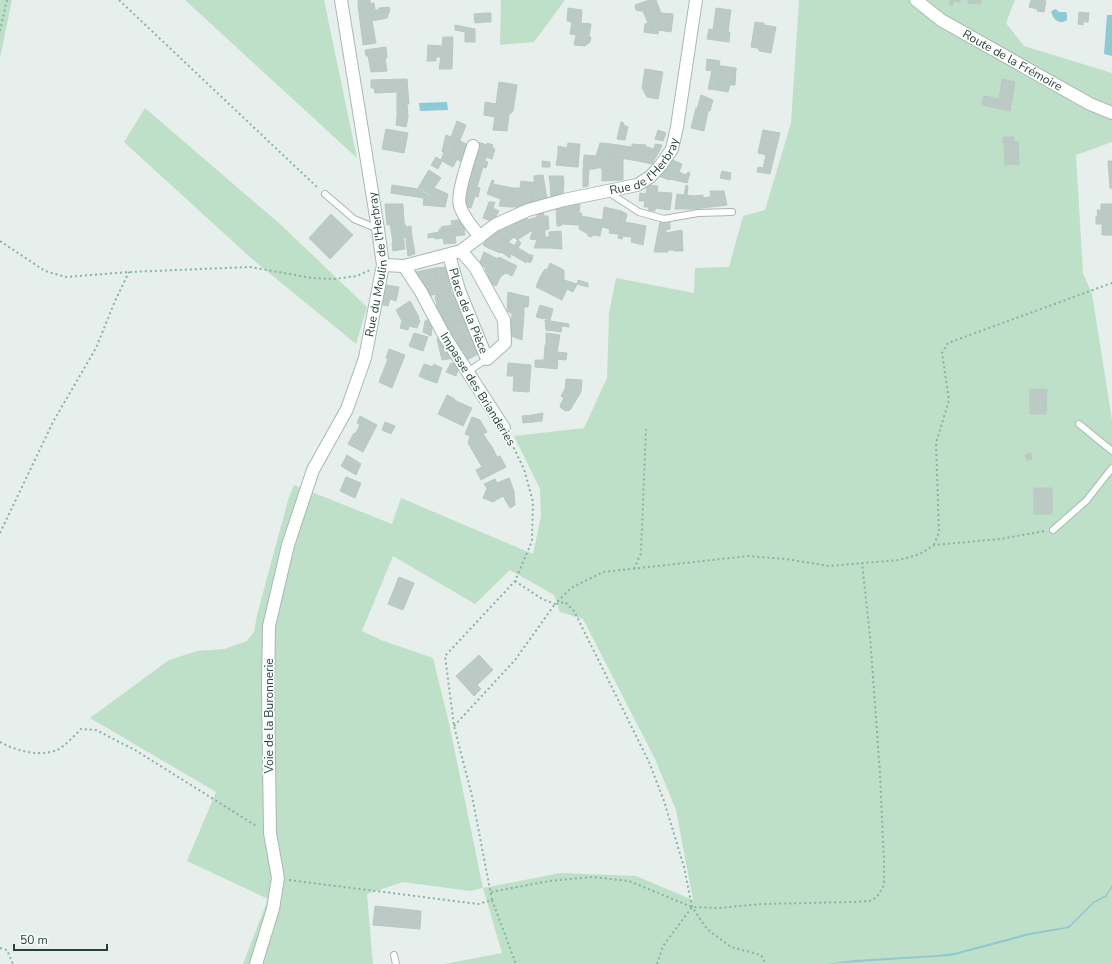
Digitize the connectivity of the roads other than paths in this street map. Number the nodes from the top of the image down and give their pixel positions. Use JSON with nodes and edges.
{"nodes":[{"id":1,"x":341,"y":0,"type":"edge"},
{"id":2,"x":696,"y":0,"type":"edge"},
{"id":3,"x":916,"y":0,"type":"edge"},
{"id":4,"x":1112,"y":113,"type":"edge"},
{"id":5,"x":473,"y":146,"type":"dead end"},
{"id":6,"x":608,"y":192,"type":"junction"},
{"id":7,"x":326,"y":194,"type":"road end"},
{"id":8,"x":732,"y":212,"type":"dead end"},
{"id":9,"x":378,"y":229,"type":"junction"},
{"id":10,"x":480,"y":237,"type":"junction"},
{"id":11,"x":461,"y":252,"type":"junction"},
{"id":12,"x":449,"y":255,"type":"junction"},
{"id":13,"x":383,"y":265,"type":"junction"},
{"id":14,"x":404,"y":266,"type":"junction"},
{"id":15,"x":487,"y":359,"type":"junction"},
{"id":16,"x":467,"y":372,"type":"junction"},
{"id":17,"x":1079,"y":424,"type":"dead end"},
{"id":18,"x":504,"y":428,"type":"road end"},
{"id":19,"x":1112,"y":451,"type":"edge"},
{"id":20,"x":1112,"y":468,"type":"edge"},
{"id":21,"x":314,"y":470,"type":"joint"},
{"id":22,"x":1053,"y":530,"type":"road end"},
{"id":23,"x":394,"y":955,"type":"dead end"},
{"id":24,"x":256,"y":964,"type":"edge"},
{"id":25,"x":396,"y":964,"type":"edge"}],
"edges":[{"from":1,"to":9,"type":"street","name":"Rue du Moulin de l'Herbray"},
{"from":2,"to":6,"type":"street","name":"Rue de l'Herbray"},
{"from":3,"to":4,"type":"street","name":"Route de la Frémoire"},
{"from":5,"to":10,"type":"street"},
{"from":6,"to":8,"type":"lane"},
{"from":6,"to":10,"type":"street","name":"Rue de l'Herbray"},
{"from":7,"to":9,"type":"lane"},
{"from":9,"to":13,"type":"street","name":"Rue du Moulin de l'Herbray"},
{"from":10,"to":11,"type":"street","name":"Rue de l'Herbray"},
{"from":11,"to":12,"type":"street","name":"Rue de l'Herbray"},
{"from":11,"to":15,"type":"street","name":"Place de la Pièce"},
{"from":12,"to":14,"type":"street","name":"Rue de l'Herbray"},
{"from":12,"to":15,"type":"street","name":"Place de la Pièce"},
{"from":13,"to":14,"type":"street","name":"Rue de l'Herbray"},
{"from":13,"to":21,"type":"street","name":"Rue du Moulin de l'Herbray"},
{"from":14,"to":16,"type":"street","name":"Impasse des Brianderies"},
{"from":15,"to":16,"type":"lane"},
{"from":16,"to":18,"type":"street","name":"Impasse des Brianderies"},
{"from":17,"to":19,"type":"lane"},
{"from":20,"to":22,"type":"lane"},
{"from":21,"to":24,"type":"street","name":"Voie de la Buronnerie"},
{"from":23,"to":25,"type":"lane"}]}
